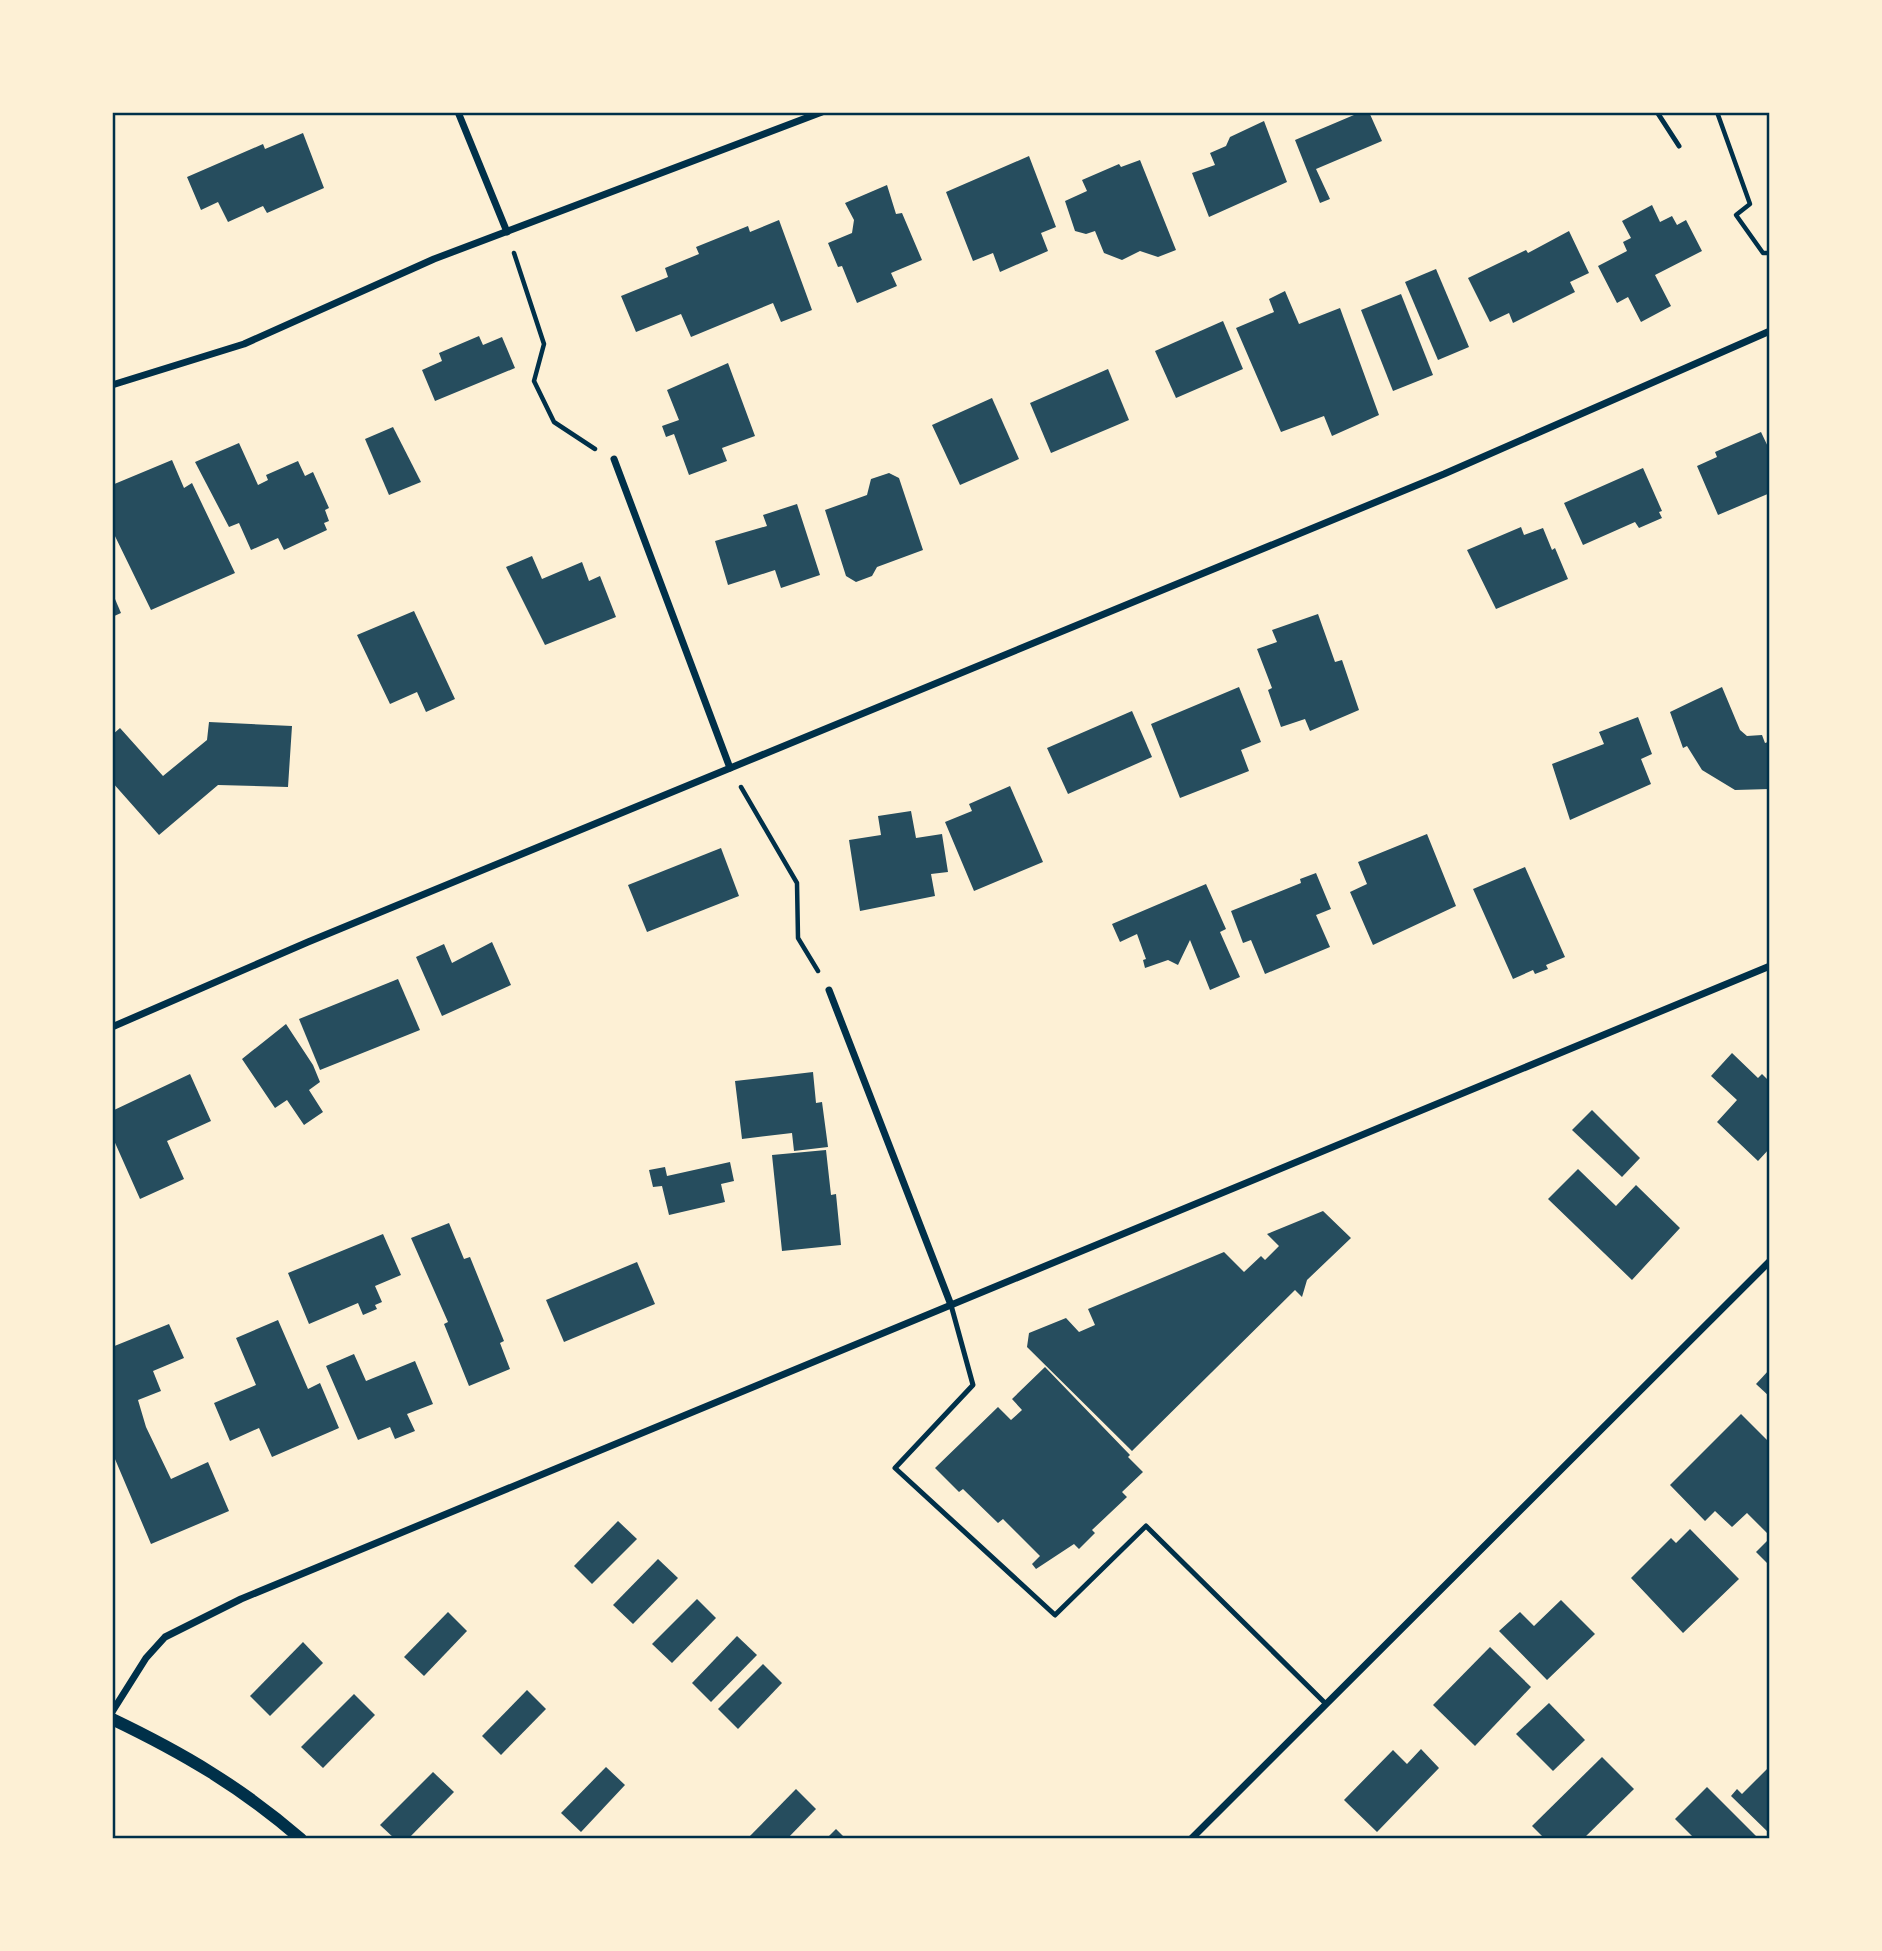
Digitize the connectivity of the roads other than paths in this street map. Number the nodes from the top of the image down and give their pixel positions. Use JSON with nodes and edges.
{"nodes":[{"id":1,"x":458,"y":112,"type":"edge"},
{"id":2,"x":822,"y":112,"type":"edge"},
{"id":3,"x":1657,"y":112,"type":"edge"},
{"id":4,"x":1679,"y":146,"type":"dead end"},
{"id":5,"x":507,"y":232,"type":"junction"},
{"id":6,"x":1770,"y":331,"type":"edge"},
{"id":7,"x":112,"y":385,"type":"edge"},
{"id":8,"x":614,"y":459,"type":"road end"},
{"id":9,"x":730,"y":768,"type":"junction"},
{"id":10,"x":1770,"y":966,"type":"edge"},
{"id":11,"x":829,"y":990,"type":"road end"},
{"id":12,"x":112,"y":1027,"type":"edge"},
{"id":13,"x":1770,"y":1261,"type":"edge"},
{"id":14,"x":951,"y":1305,"type":"junction"},
{"id":15,"x":1326,"y":1704,"type":"junction"},
{"id":16,"x":112,"y":1712,"type":"edge"},
{"id":17,"x":112,"y":1719,"type":"edge"},
{"id":18,"x":301,"y":1839,"type":"edge"},
{"id":19,"x":1191,"y":1839,"type":"edge"}],
"edges":[{"from":1,"to":5,"type":"street"},
{"from":2,"to":5,"type":"street"},
{"from":3,"to":4,"type":"lane"},
{"from":5,"to":7,"type":"street"},
{"from":6,"to":9,"type":"street"},
{"from":8,"to":9,"type":"street"},
{"from":9,"to":12,"type":"street"},
{"from":10,"to":14,"type":"street"},
{"from":11,"to":14,"type":"street"},
{"from":13,"to":15,"type":"street"},
{"from":14,"to":15,"type":"lane"},
{"from":14,"to":16,"type":"street"},
{"from":15,"to":19,"type":"street"},
{"from":17,"to":18,"type":"street"}]}
